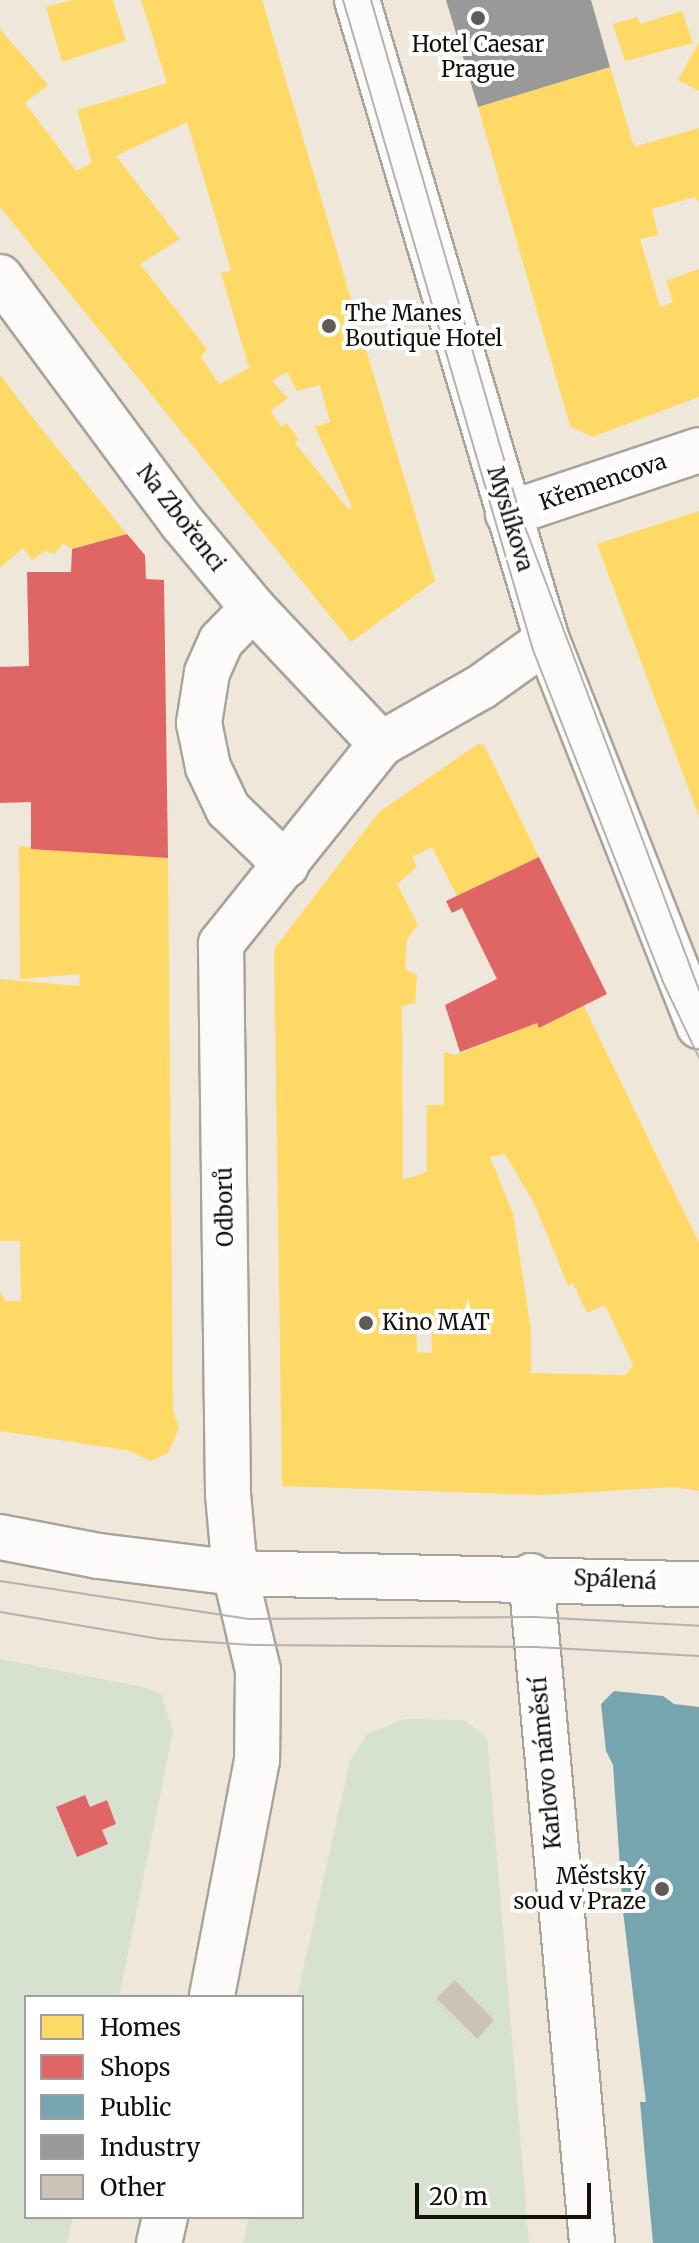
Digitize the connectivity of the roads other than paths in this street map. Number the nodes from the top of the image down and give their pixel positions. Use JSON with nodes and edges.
{"nodes":[{"id":1,"x":357,"y":0,"type":"edge"},
{"id":2,"x":0,"y":277,"type":"edge"},
{"id":3,"x":699,"y":450,"type":"edge"},
{"id":4,"x":508,"y":514,"type":"junction"},
{"id":5,"x":253,"y":608,"type":"junction"},
{"id":6,"x":547,"y":640,"type":"junction"},
{"id":7,"x":381,"y":744,"type":"junction"},
{"id":8,"x":286,"y":865,"type":"junction"},
{"id":9,"x":699,"y":1026,"type":"edge"},
{"id":10,"x":0,"y":1537,"type":"edge"},
{"id":11,"x":235,"y":1573,"type":"junction"},
{"id":12,"x":531,"y":1576,"type":"junction"},
{"id":13,"x":699,"y":1584,"type":"edge"},
{"id":14,"x":212,"y":1995,"type":"edge"},
{"id":15,"x":165,"y":2219,"type":"edge"},
{"id":16,"x":159,"y":2243,"type":"edge"},
{"id":17,"x":592,"y":2243,"type":"edge"}],
"edges":[{"from":1,"to":4,"type":"street","name":"Myslíkova"},
{"from":2,"to":5,"type":"street","name":"Na Zbořenci"},
{"from":3,"to":4,"type":"street","name":"Křemencova"},
{"from":4,"to":6,"type":"street","name":"Myslíkova"},
{"from":5,"to":7,"type":"street","name":"Na Zbořenci"},
{"from":5,"to":8,"type":"street"},
{"from":6,"to":7,"type":"street","name":"Odborů"},
{"from":6,"to":9,"type":"street","name":"Myslíkova"},
{"from":7,"to":8,"type":"street","name":"Odborů"},
{"from":8,"to":11,"type":"street","name":"Odborů"},
{"from":10,"to":11,"type":"street"},
{"from":11,"to":12,"type":"street"},
{"from":11,"to":14,"type":"street"},
{"from":12,"to":13,"type":"street","name":"Spálená"},
{"from":12,"to":17,"type":"street","name":"Karlovo náměstí"},
{"from":15,"to":16,"type":"street"}]}
